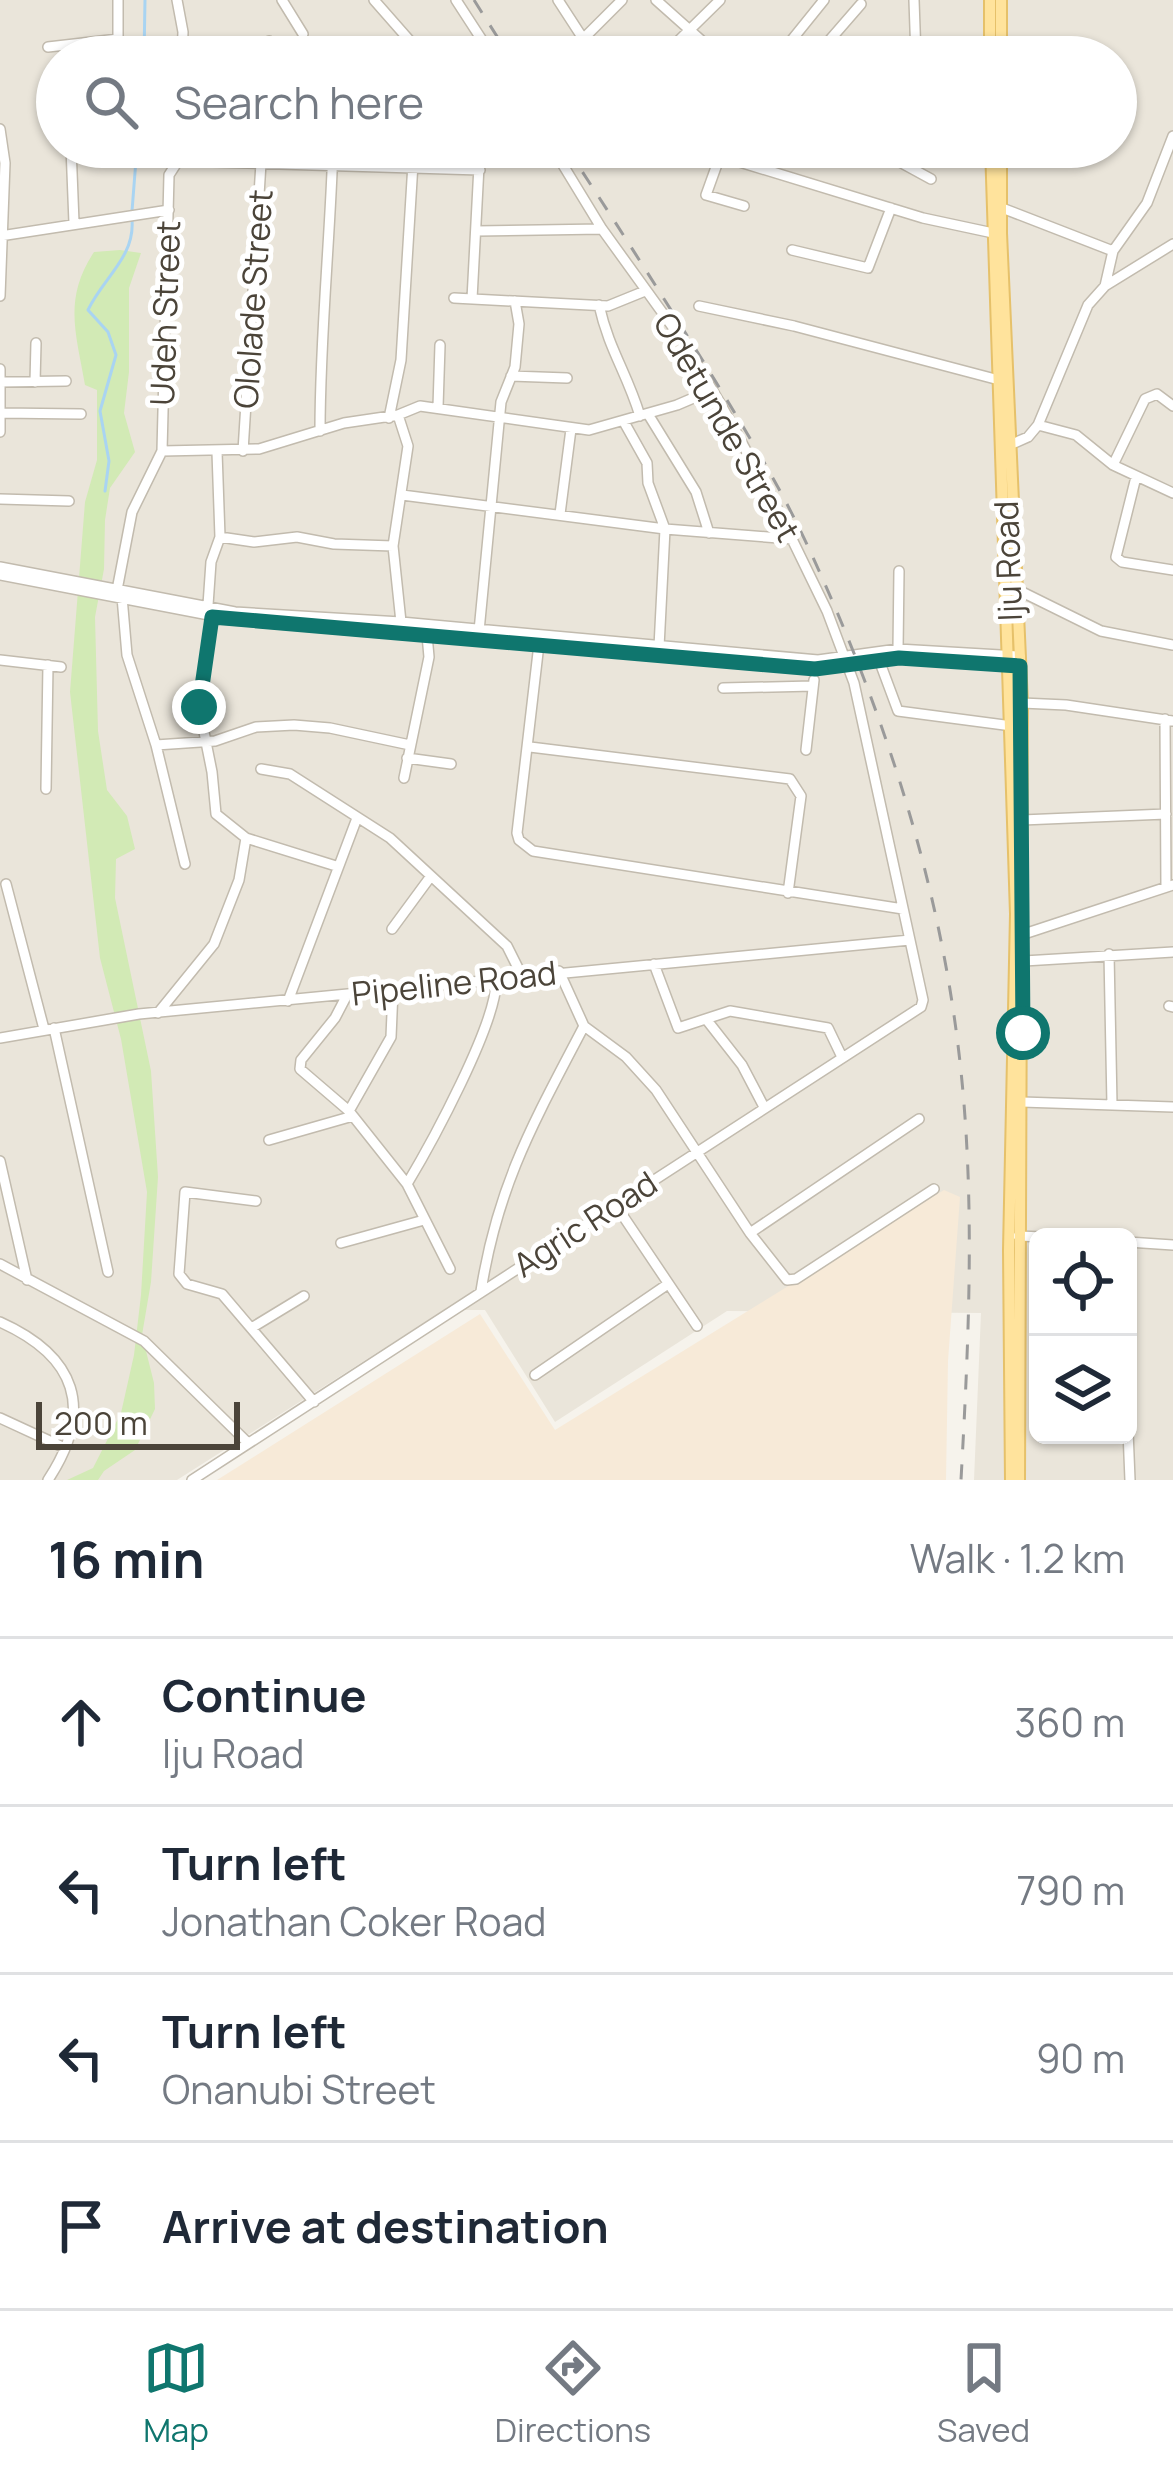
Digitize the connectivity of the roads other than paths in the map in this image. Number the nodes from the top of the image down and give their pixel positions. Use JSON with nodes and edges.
{"nodes":[{"id":1,"x":118,"y":0,"type":"edge"},
{"id":2,"x":179,"y":0,"type":"edge"},
{"id":3,"x":282,"y":0,"type":"edge"},
{"id":4,"x":374,"y":0,"type":"edge"},
{"id":5,"x":456,"y":0,"type":"edge"},
{"id":6,"x":558,"y":0,"type":"edge"},
{"id":7,"x":622,"y":0,"type":"edge"},
{"id":8,"x":656,"y":0,"type":"edge"},
{"id":9,"x":720,"y":0,"type":"edge"},
{"id":10,"x":824,"y":0,"type":"edge"},
{"id":11,"x":914,"y":0,"type":"edge"},
{"id":12,"x":990,"y":0,"type":"edge"},
{"id":13,"x":1001,"y":0,"type":"edge"},
{"id":14,"x":861,"y":4,"type":"dead end"},
{"id":15,"x":691,"y":29,"type":"junction"},
{"id":16,"x":303,"y":34,"type":"dead end"},
{"id":17,"x":118,"y":36,"type":"edge"},
{"id":18,"x":181,"y":36,"type":"edge"},
{"id":19,"x":405,"y":36,"type":"edge"},
{"id":20,"x":480,"y":36,"type":"edge"},
{"id":21,"x":581,"y":36,"type":"edge"},
{"id":22,"x":586,"y":36,"type":"edge"},
{"id":23,"x":684,"y":36,"type":"edge"},
{"id":24,"x":698,"y":36,"type":"edge"},
{"id":25,"x":795,"y":36,"type":"edge"},
{"id":26,"x":833,"y":36,"type":"edge"},
{"id":27,"x":915,"y":36,"type":"edge"},
{"id":28,"x":990,"y":36,"type":"edge"},
{"id":29,"x":1001,"y":36,"type":"edge"},
{"id":30,"x":0,"y":129,"type":"edge"},
{"id":31,"x":1173,"y":136,"type":"edge"},
{"id":32,"x":72,"y":168,"type":"edge"},
{"id":33,"x":174,"y":168,"type":"edge"},
{"id":34,"x":261,"y":168,"type":"edge"},
{"id":35,"x":332,"y":168,"type":"edge"},
{"id":36,"x":413,"y":168,"type":"edge"},
{"id":37,"x":446,"y":168,"type":"edge"},
{"id":38,"x":565,"y":168,"type":"edge"},
{"id":39,"x":716,"y":168,"type":"edge"},
{"id":40,"x":758,"y":168,"type":"edge"},
{"id":41,"x":911,"y":168,"type":"edge"},
{"id":42,"x":991,"y":168,"type":"edge"},
{"id":43,"x":1001,"y":168,"type":"edge"},
{"id":44,"x":480,"y":170,"type":"joint"},
{"id":45,"x":931,"y":179,"type":"dead end"},
{"id":46,"x":743,"y":206,"type":"dead end"},
{"id":47,"x":891,"y":208,"type":"junction"},
{"id":48,"x":1002,"y":208,"type":"junction"},
{"id":49,"x":170,"y":210,"type":"junction"},
{"id":50,"x":74,"y":223,"type":"junction"},
{"id":51,"x":602,"y":229,"type":"junction"},
{"id":52,"x":477,"y":231,"type":"junction"},
{"id":53,"x":993,"y":232,"type":"junction"},
{"id":54,"x":1,"y":236,"type":"edge"},
{"id":55,"x":1173,"y":244,"type":"edge"},
{"id":56,"x":793,"y":250,"type":"dead end"},
{"id":57,"x":1113,"y":250,"type":"junction"},
{"id":58,"x":1105,"y":286,"type":"junction"},
{"id":59,"x":645,"y":291,"type":"junction"},
{"id":60,"x":0,"y":296,"type":"edge"},
{"id":61,"x":454,"y":298,"type":"dead end"},
{"id":62,"x":472,"y":299,"type":"junction"},
{"id":63,"x":515,"y":302,"type":"junction"},
{"id":64,"x":599,"y":305,"type":"junction"},
{"id":65,"x":699,"y":306,"type":"dead end"},
{"id":66,"x":36,"y":343,"type":"dead end"},
{"id":67,"x":440,"y":345,"type":"dead end"},
{"id":68,"x":0,"y":369,"type":"edge"},
{"id":69,"x":511,"y":376,"type":"junction"},
{"id":70,"x":567,"y":379,"type":"dead end"},
{"id":71,"x":999,"y":380,"type":"junction"},
{"id":72,"x":66,"y":381,"type":"dead end"},
{"id":73,"x":0,"y":382,"type":"edge"},
{"id":74,"x":35,"y":382,"type":"junction"},
{"id":75,"x":712,"y":390,"type":"junction"},
{"id":76,"x":438,"y":406,"type":"junction"},
{"id":77,"x":1173,"y":406,"type":"edge"},
{"id":78,"x":1,"y":413,"type":"edge"},
{"id":79,"x":81,"y":414,"type":"dead end"},
{"id":80,"x":644,"y":415,"type":"junction"},
{"id":81,"x":500,"y":416,"type":"junction"},
{"id":82,"x":393,"y":417,"type":"junction"},
{"id":83,"x":624,"y":422,"type":"junction"},
{"id":84,"x":1038,"y":425,"type":"junction"},
{"id":85,"x":571,"y":429,"type":"junction"},
{"id":86,"x":320,"y":431,"type":"junction"},
{"id":87,"x":0,"y":432,"type":"edge"},
{"id":88,"x":1012,"y":444,"type":"junction"},
{"id":89,"x":162,"y":451,"type":"junction"},
{"id":90,"x":243,"y":451,"type":"junction"},
{"id":91,"x":217,"y":452,"type":"junction"},
{"id":92,"x":1114,"y":465,"type":"junction"},
{"id":93,"x":1136,"y":477,"type":"junction"},
{"id":94,"x":1173,"y":493,"type":"edge"},
{"id":95,"x":402,"y":495,"type":"junction"},
{"id":96,"x":0,"y":500,"type":"edge"},
{"id":97,"x":69,"y":502,"type":"dead end"},
{"id":98,"x":490,"y":506,"type":"junction"},
{"id":99,"x":560,"y":514,"type":"junction"},
{"id":100,"x":665,"y":529,"type":"junction"},
{"id":101,"x":709,"y":533,"type":"junction"},
{"id":102,"x":220,"y":538,"type":"junction"},
{"id":103,"x":793,"y":539,"type":"junction"},
{"id":104,"x":393,"y":546,"type":"junction"},
{"id":105,"x":1173,"y":570,"type":"edge"},
{"id":106,"x":0,"y":571,"type":"edge"},
{"id":107,"x":899,"y":572,"type":"dead end"},
{"id":108,"x":1018,"y":590,"type":"junction"},
{"id":109,"x":120,"y":594,"type":"junction"},
{"id":110,"x":208,"y":604,"type":"junction"},
{"id":111,"x":212,"y":617,"type":"junction"},
{"id":112,"x":401,"y":622,"type":"junction"},
{"id":113,"x":479,"y":631,"type":"junction"},
{"id":114,"x":428,"y":635,"type":"junction"},
{"id":115,"x":539,"y":644,"type":"junction"},
{"id":116,"x":1173,"y":645,"type":"edge"},
{"id":117,"x":658,"y":647,"type":"junction"},
{"id":118,"x":898,"y":649,"type":"junction"},
{"id":119,"x":878,"y":656,"type":"junction"},
{"id":120,"x":0,"y":660,"type":"edge"},
{"id":121,"x":1015,"y":661,"type":"junction"},
{"id":122,"x":847,"y":662,"type":"junction"},
{"id":123,"x":48,"y":665,"type":"junction"},
{"id":124,"x":61,"y":667,"type":"dead end"},
{"id":125,"x":815,"y":669,"type":"junction"},
{"id":126,"x":813,"y":686,"type":"junction"},
{"id":127,"x":723,"y":688,"type":"dead end"},
{"id":128,"x":1022,"y":703,"type":"junction"},
{"id":129,"x":1169,"y":720,"type":"edge"},
{"id":130,"x":1012,"y":726,"type":"junction"},
{"id":131,"x":205,"y":740,"type":"junction"},
{"id":132,"x":156,"y":745,"type":"junction"},
{"id":133,"x":410,"y":745,"type":"junction"},
{"id":134,"x":530,"y":748,"type":"junction"},
{"id":135,"x":806,"y":750,"type":"dead end"},
{"id":136,"x":407,"y":758,"type":"junction"},
{"id":137,"x":451,"y":764,"type":"dead end"},
{"id":138,"x":261,"y":770,"type":"dead end"},
{"id":139,"x":404,"y":778,"type":"dead end"},
{"id":140,"x":46,"y":789,"type":"dead end"},
{"id":141,"x":1166,"y":814,"type":"junction"},
{"id":142,"x":357,"y":818,"type":"junction"},
{"id":143,"x":1022,"y":820,"type":"junction"},
{"id":144,"x":246,"y":838,"type":"junction"},
{"id":145,"x":184,"y":864,"type":"dead end"},
{"id":146,"x":337,"y":866,"type":"junction"},
{"id":147,"x":431,"y":876,"type":"junction"},
{"id":148,"x":6,"y":884,"type":"dead end"},
{"id":149,"x":1170,"y":886,"type":"edge"},
{"id":150,"x":788,"y":893,"type":"junction"},
{"id":151,"x":903,"y":909,"type":"junction"},
{"id":152,"x":392,"y":929,"type":"dead end"},
{"id":153,"x":1024,"y":934,"type":"junction"},
{"id":154,"x":910,"y":940,"type":"junction"},
{"id":155,"x":1173,"y":952,"type":"edge"},
{"id":156,"x":1109,"y":954,"type":"junction"},
{"id":157,"x":1024,"y":961,"type":"junction"},
{"id":158,"x":654,"y":964,"type":"junction"},
{"id":159,"x":559,"y":971,"type":"junction"},
{"id":160,"x":522,"y":976,"type":"junction"},
{"id":161,"x":496,"y":980,"type":"junction"},
{"id":162,"x":392,"y":991,"type":"junction"},
{"id":163,"x":346,"y":995,"type":"junction"},
{"id":164,"x":288,"y":1001,"type":"junction"},
{"id":165,"x":158,"y":1013,"type":"junction"},
{"id":166,"x":706,"y":1019,"type":"junction"},
{"id":167,"x":584,"y":1026,"type":"junction"},
{"id":168,"x":49,"y":1029,"type":"junction"},
{"id":169,"x":0,"y":1038,"type":"edge"},
{"id":170,"x":842,"y":1055,"type":"junction"},
{"id":171,"x":1022,"y":1102,"type":"junction"},
{"id":172,"x":1112,"y":1105,"type":"junction"},
{"id":173,"x":764,"y":1107,"type":"junction"},
{"id":174,"x":1173,"y":1107,"type":"edge"},
{"id":175,"x":351,"y":1114,"type":"junction"},
{"id":176,"x":919,"y":1119,"type":"dead end"},
{"id":177,"x":269,"y":1140,"type":"dead end"},
{"id":178,"x":698,"y":1151,"type":"junction"},
{"id":179,"x":0,"y":1161,"type":"edge"},
{"id":180,"x":407,"y":1184,"type":"junction"},
{"id":181,"x":934,"y":1189,"type":"dead end"},
{"id":182,"x":256,"y":1201,"type":"dead end"},
{"id":183,"x":615,"y":1204,"type":"junction"},
{"id":184,"x":424,"y":1220,"type":"junction"},
{"id":185,"x":750,"y":1233,"type":"junction"},
{"id":186,"x":1018,"y":1236,"type":"junction"},
{"id":187,"x":1029,"y":1236,"type":"edge"},
{"id":188,"x":340,"y":1243,"type":"dead end"},
{"id":189,"x":1137,"y":1243,"type":"edge"},
{"id":190,"x":1173,"y":1245,"type":"edge"},
{"id":191,"x":0,"y":1264,"type":"edge"},
{"id":192,"x":450,"y":1269,"type":"dead end"},
{"id":193,"x":108,"y":1272,"type":"dead end"},
{"id":194,"x":27,"y":1280,"type":"junction"},
{"id":195,"x":668,"y":1284,"type":"junction"},
{"id":196,"x":482,"y":1292,"type":"junction"},
{"id":197,"x":304,"y":1296,"type":"dead end"},
{"id":198,"x":0,"y":1322,"type":"edge"},
{"id":199,"x":697,"y":1326,"type":"dead end"},
{"id":200,"x":253,"y":1327,"type":"junction"},
{"id":201,"x":535,"y":1375,"type":"dead end"},
{"id":202,"x":314,"y":1402,"type":"junction"},
{"id":203,"x":0,"y":1418,"type":"edge"},
{"id":204,"x":248,"y":1443,"type":"junction"},
{"id":205,"x":1129,"y":1444,"type":"edge"},
{"id":206,"x":65,"y":1448,"type":"junction"},
{"id":207,"x":48,"y":1480,"type":"edge"},
{"id":208,"x":192,"y":1480,"type":"edge"},
{"id":209,"x":1015,"y":1480,"type":"edge"},
{"id":210,"x":1130,"y":1480,"type":"edge"}],
"edges":[{"from":1,"to":17,"type":"street"},
{"from":2,"to":18,"type":"street"},
{"from":3,"to":16,"type":"street"},
{"from":4,"to":19,"type":"street"},
{"from":5,"to":20,"type":"street"},
{"from":6,"to":21,"type":"street"},
{"from":7,"to":22,"type":"street"},
{"from":8,"to":15,"type":"street"},
{"from":9,"to":15,"type":"street"},
{"from":10,"to":25,"type":"street"},
{"from":11,"to":27,"type":"street"},
{"from":12,"to":28,"type":"main road"},
{"from":13,"to":29,"type":"main road"},
{"from":14,"to":26,"type":"street"},
{"from":15,"to":23,"type":"street"},
{"from":15,"to":24,"type":"street"},
{"from":30,"to":54,"type":"street"},
{"from":31,"to":57,"type":"street"},
{"from":32,"to":50,"type":"street"},
{"from":33,"to":49,"type":"street","name":"Udeh Street"},
{"from":34,"to":90,"type":"street","name":"Ololade Street"},
{"from":35,"to":86,"type":"street"},
{"from":36,"to":82,"type":"street"},
{"from":37,"to":44,"type":"street"},
{"from":38,"to":51,"type":"street","name":"Odetunde Street"},
{"from":39,"to":46,"type":"street"},
{"from":40,"to":47,"type":"street"},
{"from":41,"to":45,"type":"street"},
{"from":42,"to":53,"type":"main road","name":"Iju Road"},
{"from":43,"to":48,"type":"main road","name":"Iju Road"},
{"from":44,"to":52,"type":"street"},
{"from":47,"to":53,"type":"street"},
{"from":47,"to":56,"type":"street"},
{"from":48,"to":57,"type":"street"},
{"from":48,"to":88,"type":"main road","name":"Iju Road"},
{"from":49,"to":50,"type":"street"},
{"from":49,"to":89,"type":"street","name":"Udeh Street"},
{"from":50,"to":54,"type":"street"},
{"from":51,"to":52,"type":"street"},
{"from":51,"to":59,"type":"street","name":"Odetunde Street"},
{"from":52,"to":62,"type":"street"},
{"from":53,"to":71,"type":"main road","name":"Iju Road"},
{"from":54,"to":60,"type":"street"},
{"from":55,"to":58,"type":"street"},
{"from":57,"to":58,"type":"street"},
{"from":58,"to":84,"type":"street"},
{"from":59,"to":64,"type":"street"},
{"from":59,"to":75,"type":"street","name":"Odetunde Street"},
{"from":61,"to":62,"type":"street"},
{"from":62,"to":63,"type":"street"},
{"from":63,"to":64,"type":"street"},
{"from":63,"to":69,"type":"street"},
{"from":64,"to":80,"type":"street"},
{"from":65,"to":71,"type":"street"},
{"from":66,"to":74,"type":"street"},
{"from":67,"to":76,"type":"street"},
{"from":68,"to":73,"type":"street"},
{"from":69,"to":70,"type":"street"},
{"from":69,"to":81,"type":"street"},
{"from":71,"to":121,"type":"main road","name":"Iju Road"},
{"from":72,"to":74,"type":"street"},
{"from":73,"to":74,"type":"street"},
{"from":73,"to":78,"type":"street"},
{"from":75,"to":80,"type":"street"},
{"from":75,"to":103,"type":"street","name":"Odetunde Street"},
{"from":76,"to":81,"type":"street"},
{"from":76,"to":82,"type":"street"},
{"from":77,"to":92,"type":"street"},
{"from":78,"to":79,"type":"street"},
{"from":78,"to":87,"type":"street"},
{"from":80,"to":83,"type":"street"},
{"from":80,"to":101,"type":"street"},
{"from":81,"to":85,"type":"street"},
{"from":81,"to":98,"type":"street"},
{"from":82,"to":86,"type":"street"},
{"from":82,"to":95,"type":"street"},
{"from":83,"to":85,"type":"street"},
{"from":83,"to":100,"type":"street"},
{"from":84,"to":88,"type":"street"},
{"from":84,"to":92,"type":"street"},
{"from":85,"to":99,"type":"street"},
{"from":86,"to":90,"type":"street"},
{"from":88,"to":108,"type":"main road","name":"Iju Road"},
{"from":89,"to":91,"type":"street"},
{"from":89,"to":109,"type":"street"},
{"from":90,"to":91,"type":"street"},
{"from":91,"to":102,"type":"street"},
{"from":92,"to":93,"type":"street"},
{"from":93,"to":94,"type":"street"},
{"from":93,"to":105,"type":"street"},
{"from":95,"to":98,"type":"street"},
{"from":95,"to":104,"type":"street"},
{"from":96,"to":97,"type":"street"},
{"from":98,"to":99,"type":"street"},
{"from":98,"to":113,"type":"street"},
{"from":99,"to":100,"type":"street"},
{"from":100,"to":101,"type":"street"},
{"from":100,"to":117,"type":"street"},
{"from":101,"to":103,"type":"street"},
{"from":102,"to":104,"type":"street"},
{"from":102,"to":110,"type":"street"},
{"from":103,"to":122,"type":"street","name":"Odetunde Street"},
{"from":104,"to":112,"type":"street"},
{"from":106,"to":109,"type":"street"},
{"from":107,"to":118,"type":"street"},
{"from":108,"to":116,"type":"street"},
{"from":108,"to":121,"type":"main road","name":"Iju Road"},
{"from":109,"to":110,"type":"street"},
{"from":109,"to":111,"type":"street"},
{"from":109,"to":132,"type":"street"},
{"from":110,"to":112,"type":"street"},
{"from":111,"to":114,"type":"street"},
{"from":111,"to":131,"type":"street"},
{"from":112,"to":113,"type":"street"},
{"from":113,"to":117,"type":"street"},
{"from":114,"to":115,"type":"street"},
{"from":114,"to":133,"type":"street"},
{"from":115,"to":125,"type":"street"},
{"from":115,"to":134,"type":"street"},
{"from":117,"to":122,"type":"street"},
{"from":118,"to":119,"type":"street"},
{"from":118,"to":121,"type":"street"},
{"from":119,"to":121,"type":"street"},
{"from":119,"to":122,"type":"street"},
{"from":119,"to":130,"type":"street"},
{"from":120,"to":123,"type":"street"},
{"from":121,"to":128,"type":"main road","name":"Iju Road"},
{"from":121,"to":130,"type":"main road","name":"Iju Road"},
{"from":122,"to":125,"type":"street"},
{"from":122,"to":151,"type":"street","name":"Odetunde Street"},
{"from":123,"to":124,"type":"street"},
{"from":123,"to":140,"type":"street"},
{"from":125,"to":126,"type":"street"},
{"from":126,"to":127,"type":"street"},
{"from":126,"to":135,"type":"street"},
{"from":128,"to":129,"type":"street"},
{"from":128,"to":143,"type":"main road","name":"Iju Road"},
{"from":129,"to":141,"type":"street"},
{"from":130,"to":209,"type":"main road","name":"Iju Road"},
{"from":131,"to":132,"type":"street"},
{"from":131,"to":133,"type":"street"},
{"from":131,"to":144,"type":"street"},
{"from":132,"to":145,"type":"street"},
{"from":133,"to":136,"type":"street"},
{"from":134,"to":150,"type":"street"},
{"from":134,"to":150,"type":"street"},
{"from":136,"to":137,"type":"street"},
{"from":136,"to":139,"type":"street"},
{"from":138,"to":142,"type":"street"},
{"from":141,"to":143,"type":"street"},
{"from":141,"to":149,"type":"street"},
{"from":142,"to":146,"type":"street"},
{"from":142,"to":147,"type":"street"},
{"from":143,"to":153,"type":"main road","name":"Iju Road"},
{"from":144,"to":146,"type":"street"},
{"from":144,"to":165,"type":"street"},
{"from":146,"to":164,"type":"street"},
{"from":147,"to":152,"type":"street"},
{"from":147,"to":160,"type":"street"},
{"from":148,"to":168,"type":"street"},
{"from":149,"to":153,"type":"street"},
{"from":150,"to":151,"type":"street"},
{"from":151,"to":154,"type":"street","name":"Odetunde Street"},
{"from":153,"to":157,"type":"main road","name":"Iju Road"},
{"from":154,"to":158,"type":"street","name":"Pipeline Road"},
{"from":154,"to":170,"type":"street","name":"Agric Road"},
{"from":155,"to":156,"type":"street"},
{"from":156,"to":157,"type":"street"},
{"from":156,"to":172,"type":"street"},
{"from":157,"to":171,"type":"main road","name":"Iju Road"},
{"from":158,"to":159,"type":"street","name":"Pipeline Road"},
{"from":158,"to":166,"type":"street"},
{"from":159,"to":160,"type":"street","name":"Pipeline Road"},
{"from":159,"to":167,"type":"street"},
{"from":160,"to":161,"type":"street","name":"Pipeline Road"},
{"from":161,"to":162,"type":"street","name":"Pipeline Road"},
{"from":161,"to":180,"type":"street"},
{"from":162,"to":163,"type":"street","name":"Pipeline Road"},
{"from":162,"to":175,"type":"street"},
{"from":163,"to":164,"type":"street","name":"Pipeline Road"},
{"from":163,"to":175,"type":"street"},
{"from":164,"to":165,"type":"street","name":"Pipeline Road"},
{"from":165,"to":168,"type":"street","name":"Pipeline Road"},
{"from":166,"to":170,"type":"street"},
{"from":166,"to":173,"type":"street"},
{"from":167,"to":178,"type":"street"},
{"from":167,"to":196,"type":"street"},
{"from":168,"to":169,"type":"street","name":"Pipeline Road"},
{"from":168,"to":193,"type":"street"},
{"from":170,"to":173,"type":"street","name":"Agric Road"},
{"from":171,"to":172,"type":"street"},
{"from":171,"to":186,"type":"main road","name":"Iju Road"},
{"from":172,"to":174,"type":"street"},
{"from":173,"to":178,"type":"street","name":"Agric Road"},
{"from":175,"to":177,"type":"street"},
{"from":175,"to":180,"type":"street"},
{"from":176,"to":185,"type":"street"},
{"from":178,"to":183,"type":"street","name":"Agric Road"},
{"from":178,"to":185,"type":"street"},
{"from":179,"to":194,"type":"street"},
{"from":180,"to":184,"type":"street"},
{"from":181,"to":185,"type":"street"},
{"from":182,"to":200,"type":"street"},
{"from":183,"to":195,"type":"street"},
{"from":183,"to":196,"type":"street","name":"Agric Road"},
{"from":184,"to":188,"type":"street"},
{"from":184,"to":192,"type":"street"},
{"from":186,"to":187,"type":"street"},
{"from":186,"to":209,"type":"main road","name":"Iju Road"},
{"from":189,"to":190,"type":"street"},
{"from":191,"to":194,"type":"street"},
{"from":194,"to":204,"type":"street"},
{"from":195,"to":199,"type":"street"},
{"from":195,"to":201,"type":"street"},
{"from":196,"to":202,"type":"street","name":"Agric Road"},
{"from":197,"to":200,"type":"street"},
{"from":198,"to":206,"type":"street"},
{"from":200,"to":202,"type":"street"},
{"from":202,"to":204,"type":"street","name":"Agric Road"},
{"from":203,"to":206,"type":"street"},
{"from":204,"to":208,"type":"street","name":"Agric Road"},
{"from":205,"to":210,"type":"street"},
{"from":206,"to":207,"type":"street"}]}
